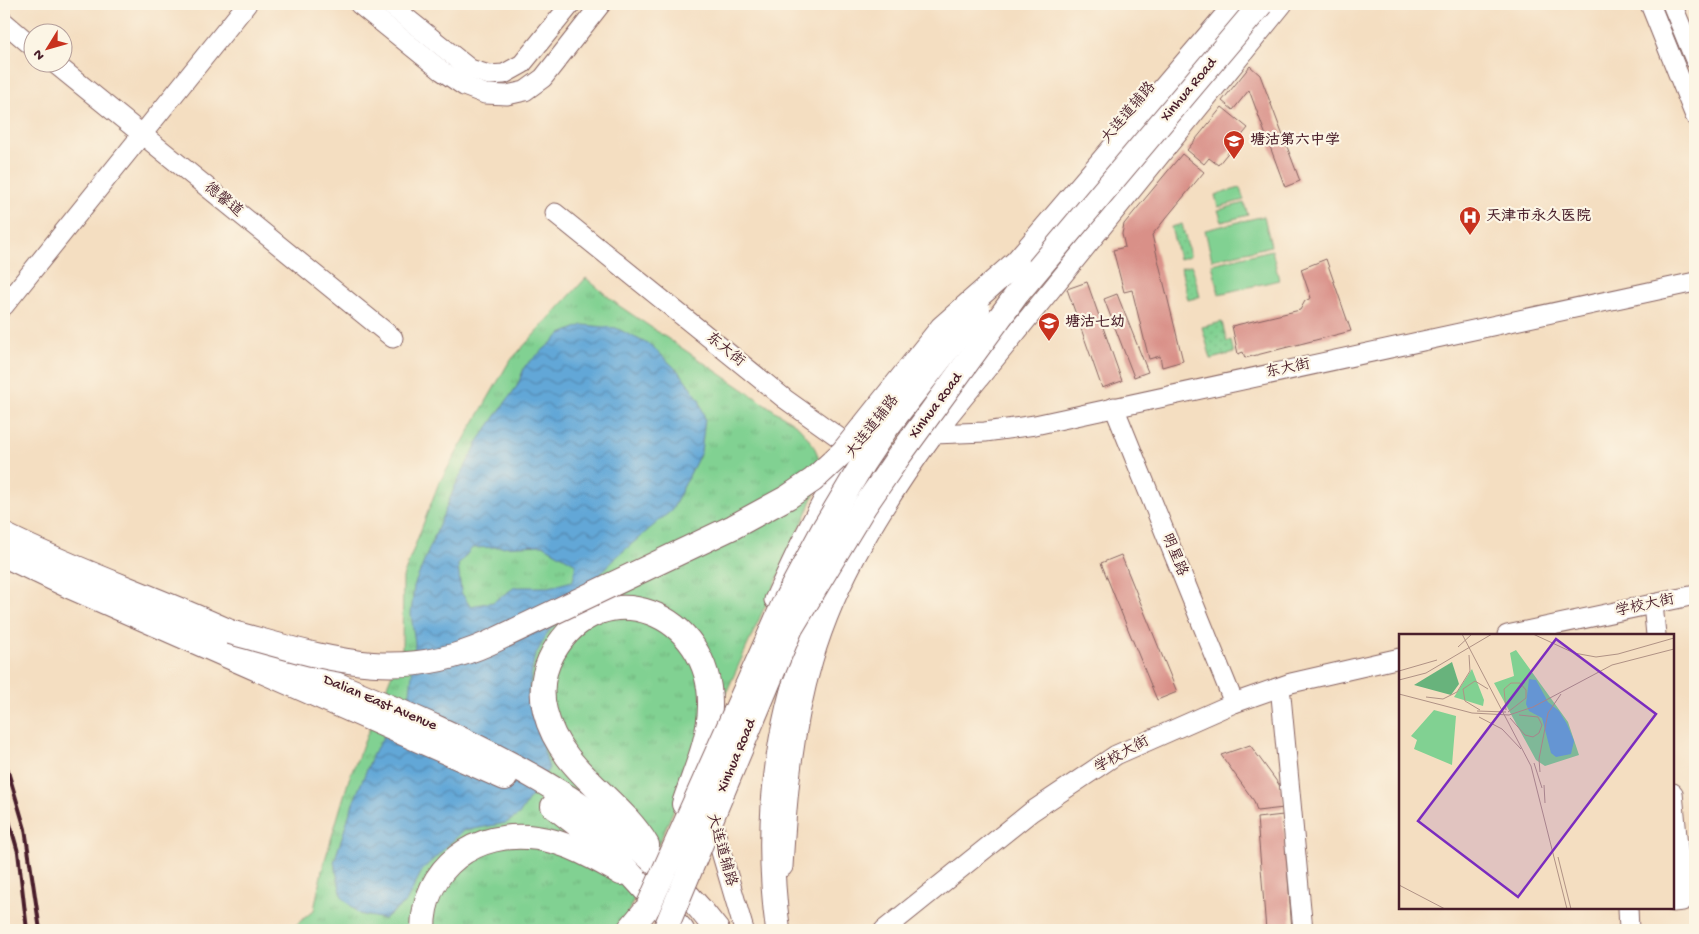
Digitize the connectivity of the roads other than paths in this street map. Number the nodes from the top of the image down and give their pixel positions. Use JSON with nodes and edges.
{"nodes":[{"id":1,"x":247,"y":4,"type":"edge"},
{"id":2,"x":359,"y":4,"type":"edge"},
{"id":3,"x":389,"y":4,"type":"edge"},
{"id":4,"x":571,"y":4,"type":"edge"},
{"id":5,"x":601,"y":4,"type":"edge"},
{"id":6,"x":1222,"y":4,"type":"edge"},
{"id":7,"x":1237,"y":4,"type":"edge"},
{"id":8,"x":1261,"y":4,"type":"edge"},
{"id":9,"x":1283,"y":4,"type":"edge"},
{"id":10,"x":1650,"y":4,"type":"edge"},
{"id":11,"x":1672,"y":4,"type":"edge"},
{"id":12,"x":4,"y":22,"type":"edge"},
{"id":13,"x":22,"y":37,"type":"edge"},
{"id":14,"x":1695,"y":60,"type":"edge"},
{"id":15,"x":65,"y":72,"type":"edge"},
{"id":16,"x":1695,"y":116,"type":"edge"},
{"id":17,"x":141,"y":134,"type":"junction"},
{"id":18,"x":555,"y":213,"type":"dead end"},
{"id":19,"x":1017,"y":262,"type":"junction"},
{"id":20,"x":1695,"y":282,"type":"edge"},
{"id":21,"x":4,"y":306,"type":"edge"},
{"id":22,"x":393,"y":338,"type":"dead end"},
{"id":23,"x":1114,"y":406,"type":"junction"},
{"id":24,"x":882,"y":416,"type":"junction"},
{"id":25,"x":934,"y":434,"type":"junction"},
{"id":26,"x":855,"y":449,"type":"junction"},
{"id":27,"x":904,"y":476,"type":"junction"},
{"id":28,"x":4,"y":535,"type":"edge"},
{"id":29,"x":838,"y":551,"type":"junction"},
{"id":30,"x":4,"y":555,"type":"edge"},
{"id":31,"x":1695,"y":595,"type":"edge"},
{"id":32,"x":1653,"y":604,"type":"junction"},
{"id":33,"x":230,"y":632,"type":"junction"},
{"id":34,"x":1512,"y":634,"type":"edge"},
{"id":35,"x":1656,"y":634,"type":"edge"},
{"id":36,"x":1399,"y":658,"type":"edge"},
{"id":37,"x":1275,"y":689,"type":"junction"},
{"id":38,"x":1234,"y":703,"type":"junction"},
{"id":39,"x":1674,"y":801,"type":"edge"},
{"id":40,"x":675,"y":859,"type":"junction"},
{"id":41,"x":646,"y":897,"type":"junction"},
{"id":42,"x":1674,"y":902,"type":"edge"},
{"id":43,"x":1628,"y":909,"type":"edge"},
{"id":44,"x":423,"y":930,"type":"edge"},
{"id":45,"x":628,"y":930,"type":"edge"},
{"id":46,"x":640,"y":930,"type":"edge"},
{"id":47,"x":665,"y":930,"type":"edge"},
{"id":48,"x":682,"y":930,"type":"edge"},
{"id":49,"x":717,"y":930,"type":"edge"},
{"id":50,"x":744,"y":930,"type":"edge"},
{"id":51,"x":778,"y":930,"type":"edge"},
{"id":52,"x":786,"y":930,"type":"edge"},
{"id":53,"x":884,"y":930,"type":"edge"},
{"id":54,"x":1303,"y":930,"type":"edge"},
{"id":55,"x":1629,"y":930,"type":"edge"}],
"edges":[{"from":1,"to":17,"type":"street"},
{"from":2,"to":5,"type":"street"},
{"from":3,"to":4,"type":"street"},
{"from":6,"to":24,"type":"street","name":"大连道辅路"},
{"from":7,"to":19,"type":"main road","name":"Xinhua Road"},
{"from":8,"to":29,"type":"main road","name":"Xinhua Road","bridge":true},
{"from":9,"to":25,"type":"street"},
{"from":10,"to":16,"type":"street"},
{"from":11,"to":14,"type":"street"},
{"from":12,"to":13,"type":"street"},
{"from":15,"to":17,"type":"street","name":"德馨道"},
{"from":17,"to":21,"type":"street"},
{"from":17,"to":22,"type":"street","name":"德馨道"},
{"from":18,"to":26,"type":"street","name":"东大街"},
{"from":19,"to":33,"type":"main road","bridge":true},
{"from":19,"to":40,"type":"main road","name":"Xinhua Road","bridge":true},
{"from":20,"to":23,"type":"street","name":"东大街"},
{"from":23,"to":25,"type":"street","name":"东大街"},
{"from":23,"to":38,"type":"street","name":"明星路"},
{"from":24,"to":25,"type":"street","name":"东大街"},
{"from":24,"to":26,"type":"street","name":"大连道辅路"},
{"from":25,"to":27,"type":"street"},
{"from":26,"to":27,"type":"street","name":"东大街"},
{"from":26,"to":50,"type":"street","name":"大连道辅路"},
{"from":27,"to":52,"type":"street"},
{"from":28,"to":33,"type":"main road","name":"Dalian East Avenue"},
{"from":29,"to":40,"type":"main road","name":"Xinhua Road","bridge":true},
{"from":29,"to":51,"type":"main road","bridge":true},
{"from":30,"to":41,"type":"main road","name":"Dalian East Avenue"},
{"from":31,"to":32,"type":"street","name":"学校大街"},
{"from":32,"to":34,"type":"street","name":"学校大街"},
{"from":32,"to":35,"type":"street"},
{"from":33,"to":40,"type":"main road","name":"Dalian East Avenue","bridge":true},
{"from":36,"to":37,"type":"street","name":"学校大街"},
{"from":37,"to":38,"type":"street","name":"学校大街"},
{"from":37,"to":54,"type":"street"},
{"from":38,"to":53,"type":"street","name":"学校大街"},
{"from":39,"to":42,"type":"street"},
{"from":40,"to":40,"type":"main road","bridge":true},
{"from":40,"to":41,"type":"main road","bridge":true},
{"from":40,"to":47,"type":"main road","bridge":true},
{"from":40,"to":49,"type":"main road","name":"Dalian East Avenue","bridge":true},
{"from":41,"to":44,"type":"main road"},
{"from":41,"to":45,"type":"main road"},
{"from":41,"to":46,"type":"main road"},
{"from":41,"to":48,"type":"main road","name":"Dalian East Avenue","bridge":true},
{"from":43,"to":55,"type":"street"}]}
